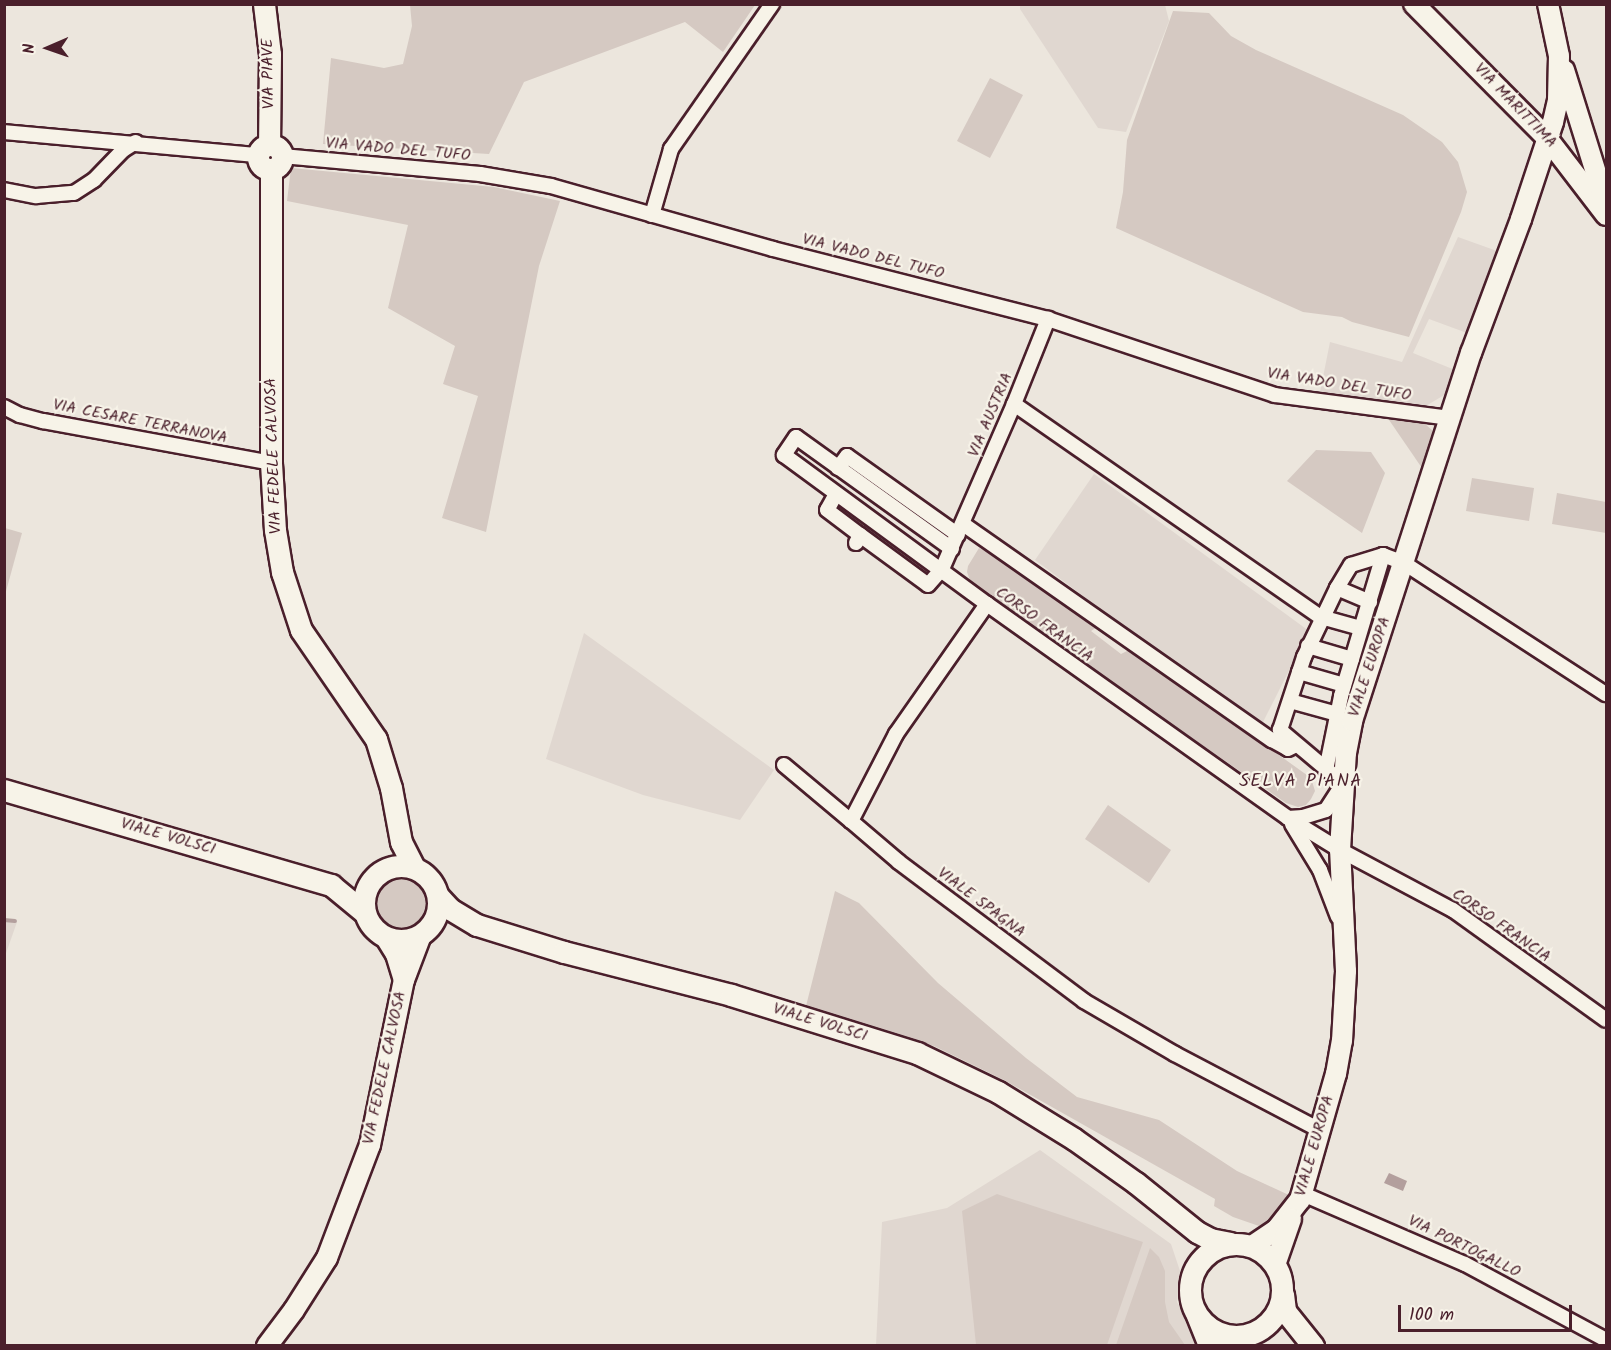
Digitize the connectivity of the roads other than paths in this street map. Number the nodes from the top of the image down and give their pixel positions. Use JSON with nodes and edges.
{"nodes":[{"id":1,"x":264,"y":4,"type":"edge"},
{"id":2,"x":772,"y":4,"type":"edge"},
{"id":3,"x":1414,"y":4,"type":"edge"},
{"id":4,"x":1548,"y":4,"type":"edge"},
{"id":5,"x":1560,"y":56,"type":"junction"},
{"id":6,"x":4,"y":132,"type":"edge"},
{"id":7,"x":1547,"y":138,"type":"junction"},
{"id":8,"x":136,"y":142,"type":"junction"},
{"id":9,"x":270,"y":156,"type":"junction"},
{"id":10,"x":4,"y":189,"type":"edge"},
{"id":11,"x":1606,"y":208,"type":"edge"},
{"id":12,"x":652,"y":215,"type":"junction"},
{"id":13,"x":1606,"y":216,"type":"edge"},
{"id":14,"x":1048,"y":319,"type":"junction"},
{"id":15,"x":1014,"y":404,"type":"junction"},
{"id":16,"x":4,"y":407,"type":"edge"},
{"id":17,"x":1450,"y":418,"type":"junction"},
{"id":18,"x":271,"y":463,"type":"junction"},
{"id":19,"x":838,"y":468,"type":"junction"},
{"id":20,"x":837,"y":494,"type":"junction"},
{"id":21,"x":961,"y":529,"type":"junction"},
{"id":22,"x":952,"y":549,"type":"junction"},
{"id":23,"x":1383,"y":555,"type":"junction"},
{"id":24,"x":1404,"y":563,"type":"junction"},
{"id":25,"x":942,"y":569,"type":"junction"},
{"id":26,"x":1337,"y":588,"type":"junction"},
{"id":27,"x":1370,"y":602,"type":"junction"},
{"id":28,"x":987,"y":604,"type":"junction"},
{"id":29,"x":1321,"y":617,"type":"junction"},
{"id":30,"x":1361,"y":628,"type":"junction"},
{"id":31,"x":1308,"y":646,"type":"junction"},
{"id":32,"x":1352,"y":659,"type":"junction"},
{"id":33,"x":1299,"y":672,"type":"junction"},
{"id":34,"x":1344,"y":685,"type":"junction"},
{"id":35,"x":1606,"y":694,"type":"edge"},
{"id":36,"x":1290,"y":701,"type":"junction"},
{"id":37,"x":1337,"y":714,"type":"junction"},
{"id":38,"x":1296,"y":745,"type":"junction"},
{"id":39,"x":784,"y":765,"type":"dead end"},
{"id":40,"x":1337,"y":778,"type":"junction"},
{"id":41,"x":4,"y":790,"type":"edge"},
{"id":42,"x":1288,"y":818,"type":"junction"},
{"id":43,"x":396,"y":820,"type":"junction"},
{"id":44,"x":851,"y":821,"type":"junction"},
{"id":45,"x":1340,"y":850,"type":"junction"},
{"id":46,"x":414,"y":868,"type":"junction"},
{"id":47,"x":376,"y":876,"type":"junction"},
{"id":48,"x":331,"y":885,"type":"junction"},
{"id":49,"x":438,"y":896,"type":"junction"},
{"id":50,"x":365,"y":913,"type":"junction"},
{"id":51,"x":477,"y":925,"type":"junction"},
{"id":52,"x":425,"y":932,"type":"junction"},
{"id":53,"x":386,"y":938,"type":"junction"},
{"id":54,"x":1346,"y":939,"type":"junction"},
{"id":55,"x":404,"y":980,"type":"junction"},
{"id":56,"x":1606,"y":1020,"type":"edge"},
{"id":57,"x":1320,"y":1130,"type":"junction"},
{"id":58,"x":1302,"y":1194,"type":"junction"},
{"id":59,"x":1292,"y":1214,"type":"junction"},
{"id":60,"x":1177,"y":1218,"type":"junction"},
{"id":61,"x":1231,"y":1243,"type":"junction"},
{"id":62,"x":1252,"y":1246,"type":"junction"},
{"id":63,"x":1275,"y":1265,"type":"junction"},
{"id":64,"x":1196,"y":1266,"type":"junction"},
{"id":65,"x":1282,"y":1286,"type":"junction"},
{"id":66,"x":1197,"y":1316,"type":"junction"},
{"id":67,"x":1251,"y":1335,"type":"edge"},
{"id":68,"x":1606,"y":1340,"type":"edge"},
{"id":69,"x":267,"y":1346,"type":"edge"},
{"id":70,"x":1209,"y":1346,"type":"edge"},
{"id":71,"x":1308,"y":1346,"type":"edge"},
{"id":72,"x":1313,"y":1346,"type":"edge"}],
"edges":[{"from":1,"to":9,"type":"main road","name":"VIA PIAVE"},
{"from":2,"to":12,"type":"street"},
{"from":3,"to":7,"type":"street","name":"VIA MARITTIMA"},
{"from":4,"to":5,"type":"street"},
{"from":5,"to":7,"type":"street","name":"VIALE EUROPA"},
{"from":5,"to":11,"type":"street"},
{"from":6,"to":8,"type":"street","name":"VIA VADO DEL TUFO"},
{"from":7,"to":13,"type":"street","name":"VIA MARITTIMA"},
{"from":7,"to":17,"type":"street","name":"VIALE EUROPA"},
{"from":8,"to":9,"type":"street","name":"VIA VADO DEL TUFO"},
{"from":8,"to":10,"type":"street"},
{"from":9,"to":12,"type":"street","name":"VIA VADO DEL TUFO"},
{"from":9,"to":18,"type":"main road","name":"VIA FEDELE CALVOSA"},
{"from":12,"to":14,"type":"street","name":"VIA VADO DEL TUFO"},
{"from":14,"to":15,"type":"street","name":"VIA AUSTRIA"},
{"from":14,"to":17,"type":"street","name":"VIA VADO DEL TUFO"},
{"from":15,"to":21,"type":"street","name":"VIA AUSTRIA"},
{"from":15,"to":29,"type":"street"},
{"from":16,"to":18,"type":"street","name":"VIA CESARE TERRANOVA"},
{"from":17,"to":24,"type":"street","name":"VIALE EUROPA"},
{"from":18,"to":43,"type":"main road","name":"VIA FEDELE CALVOSA"},
{"from":19,"to":20,"type":"street","name":"CORSO FRANCIA"},
{"from":19,"to":21,"type":"street"},
{"from":19,"to":22,"type":"street"},
{"from":20,"to":25,"type":"street","name":"CORSO FRANCIA"},
{"from":20,"to":25,"type":"street"},
{"from":21,"to":22,"type":"street","name":"VIA AUSTRIA"},
{"from":21,"to":38,"type":"street"},
{"from":22,"to":25,"type":"street","name":"VIA AUSTRIA"},
{"from":23,"to":24,"type":"street"},
{"from":23,"to":26,"type":"street"},
{"from":23,"to":27,"type":"street"},
{"from":24,"to":35,"type":"street"},
{"from":24,"to":40,"type":"street","name":"VIALE EUROPA"},
{"from":25,"to":28,"type":"street","name":"CORSO FRANCIA"},
{"from":26,"to":27,"type":"street"},
{"from":26,"to":29,"type":"street"},
{"from":27,"to":30,"type":"street"},
{"from":28,"to":42,"type":"street","name":"CORSO FRANCIA"},
{"from":28,"to":44,"type":"street"},
{"from":29,"to":30,"type":"street"},
{"from":29,"to":31,"type":"street"},
{"from":30,"to":32,"type":"street"},
{"from":31,"to":32,"type":"street"},
{"from":31,"to":33,"type":"street"},
{"from":32,"to":34,"type":"street"},
{"from":33,"to":34,"type":"street"},
{"from":33,"to":36,"type":"street"},
{"from":34,"to":37,"type":"street"},
{"from":36,"to":37,"type":"street"},
{"from":36,"to":38,"type":"street"},
{"from":37,"to":40,"type":"street"},
{"from":38,"to":40,"type":"street"},
{"from":39,"to":44,"type":"street","name":"VIALE SPAGNA"},
{"from":40,"to":42,"type":"street"},
{"from":40,"to":45,"type":"street","name":"VIALE EUROPA"},
{"from":41,"to":48,"type":"main road","name":"VIALE VOLSCI"},
{"from":42,"to":45,"type":"street","name":"CORSO FRANCIA"},
{"from":42,"to":54,"type":"street"},
{"from":43,"to":46,"type":"main road","name":"VIA FEDELE CALVOSA"},
{"from":43,"to":47,"type":"main road","name":"VIA FEDELE CALVOSA"},
{"from":44,"to":57,"type":"street","name":"VIALE SPAGNA"},
{"from":45,"to":54,"type":"street","name":"VIALE EUROPA"},
{"from":45,"to":56,"type":"street","name":"CORSO FRANCIA"},
{"from":46,"to":47,"type":"main road"},
{"from":46,"to":49,"type":"main road"},
{"from":47,"to":48,"type":"main road","name":"VIALE VOLSCI"},
{"from":47,"to":50,"type":"main road"},
{"from":48,"to":50,"type":"main road","name":"VIALE VOLSCI"},
{"from":49,"to":51,"type":"main road","name":"VIALE VOLSCI"},
{"from":49,"to":52,"type":"main road"},
{"from":50,"to":53,"type":"main road"},
{"from":51,"to":52,"type":"main road","name":"VIALE VOLSCI"},
{"from":51,"to":60,"type":"main road","name":"VIALE VOLSCI"},
{"from":52,"to":53,"type":"main road"},
{"from":52,"to":55,"type":"street","name":"VIA FEDELE CALVOSA"},
{"from":53,"to":55,"type":"street","name":"VIA FEDELE CALVOSA"},
{"from":54,"to":57,"type":"street","name":"VIALE EUROPA"},
{"from":55,"to":69,"type":"street","name":"VIA FEDELE CALVOSA"},
{"from":57,"to":58,"type":"street","name":"VIALE EUROPA"},
{"from":58,"to":59,"type":"street","name":"VIALE EUROPA"},
{"from":58,"to":68,"type":"street","name":"VIA PORTOGALLO"},
{"from":59,"to":62,"type":"street"},
{"from":59,"to":63,"type":"street"},
{"from":60,"to":61,"type":"main road"},
{"from":60,"to":64,"type":"main road"},
{"from":61,"to":62,"type":"main road"},
{"from":61,"to":64,"type":"main road"},
{"from":62,"to":63,"type":"main road"},
{"from":63,"to":65,"type":"main road"},
{"from":64,"to":66,"type":"main road"},
{"from":65,"to":67,"type":"main road"},
{"from":65,"to":72,"type":"main road"},
{"from":66,"to":67,"type":"main road"},
{"from":66,"to":70,"type":"street"},
{"from":67,"to":71,"type":"main road"}]}
